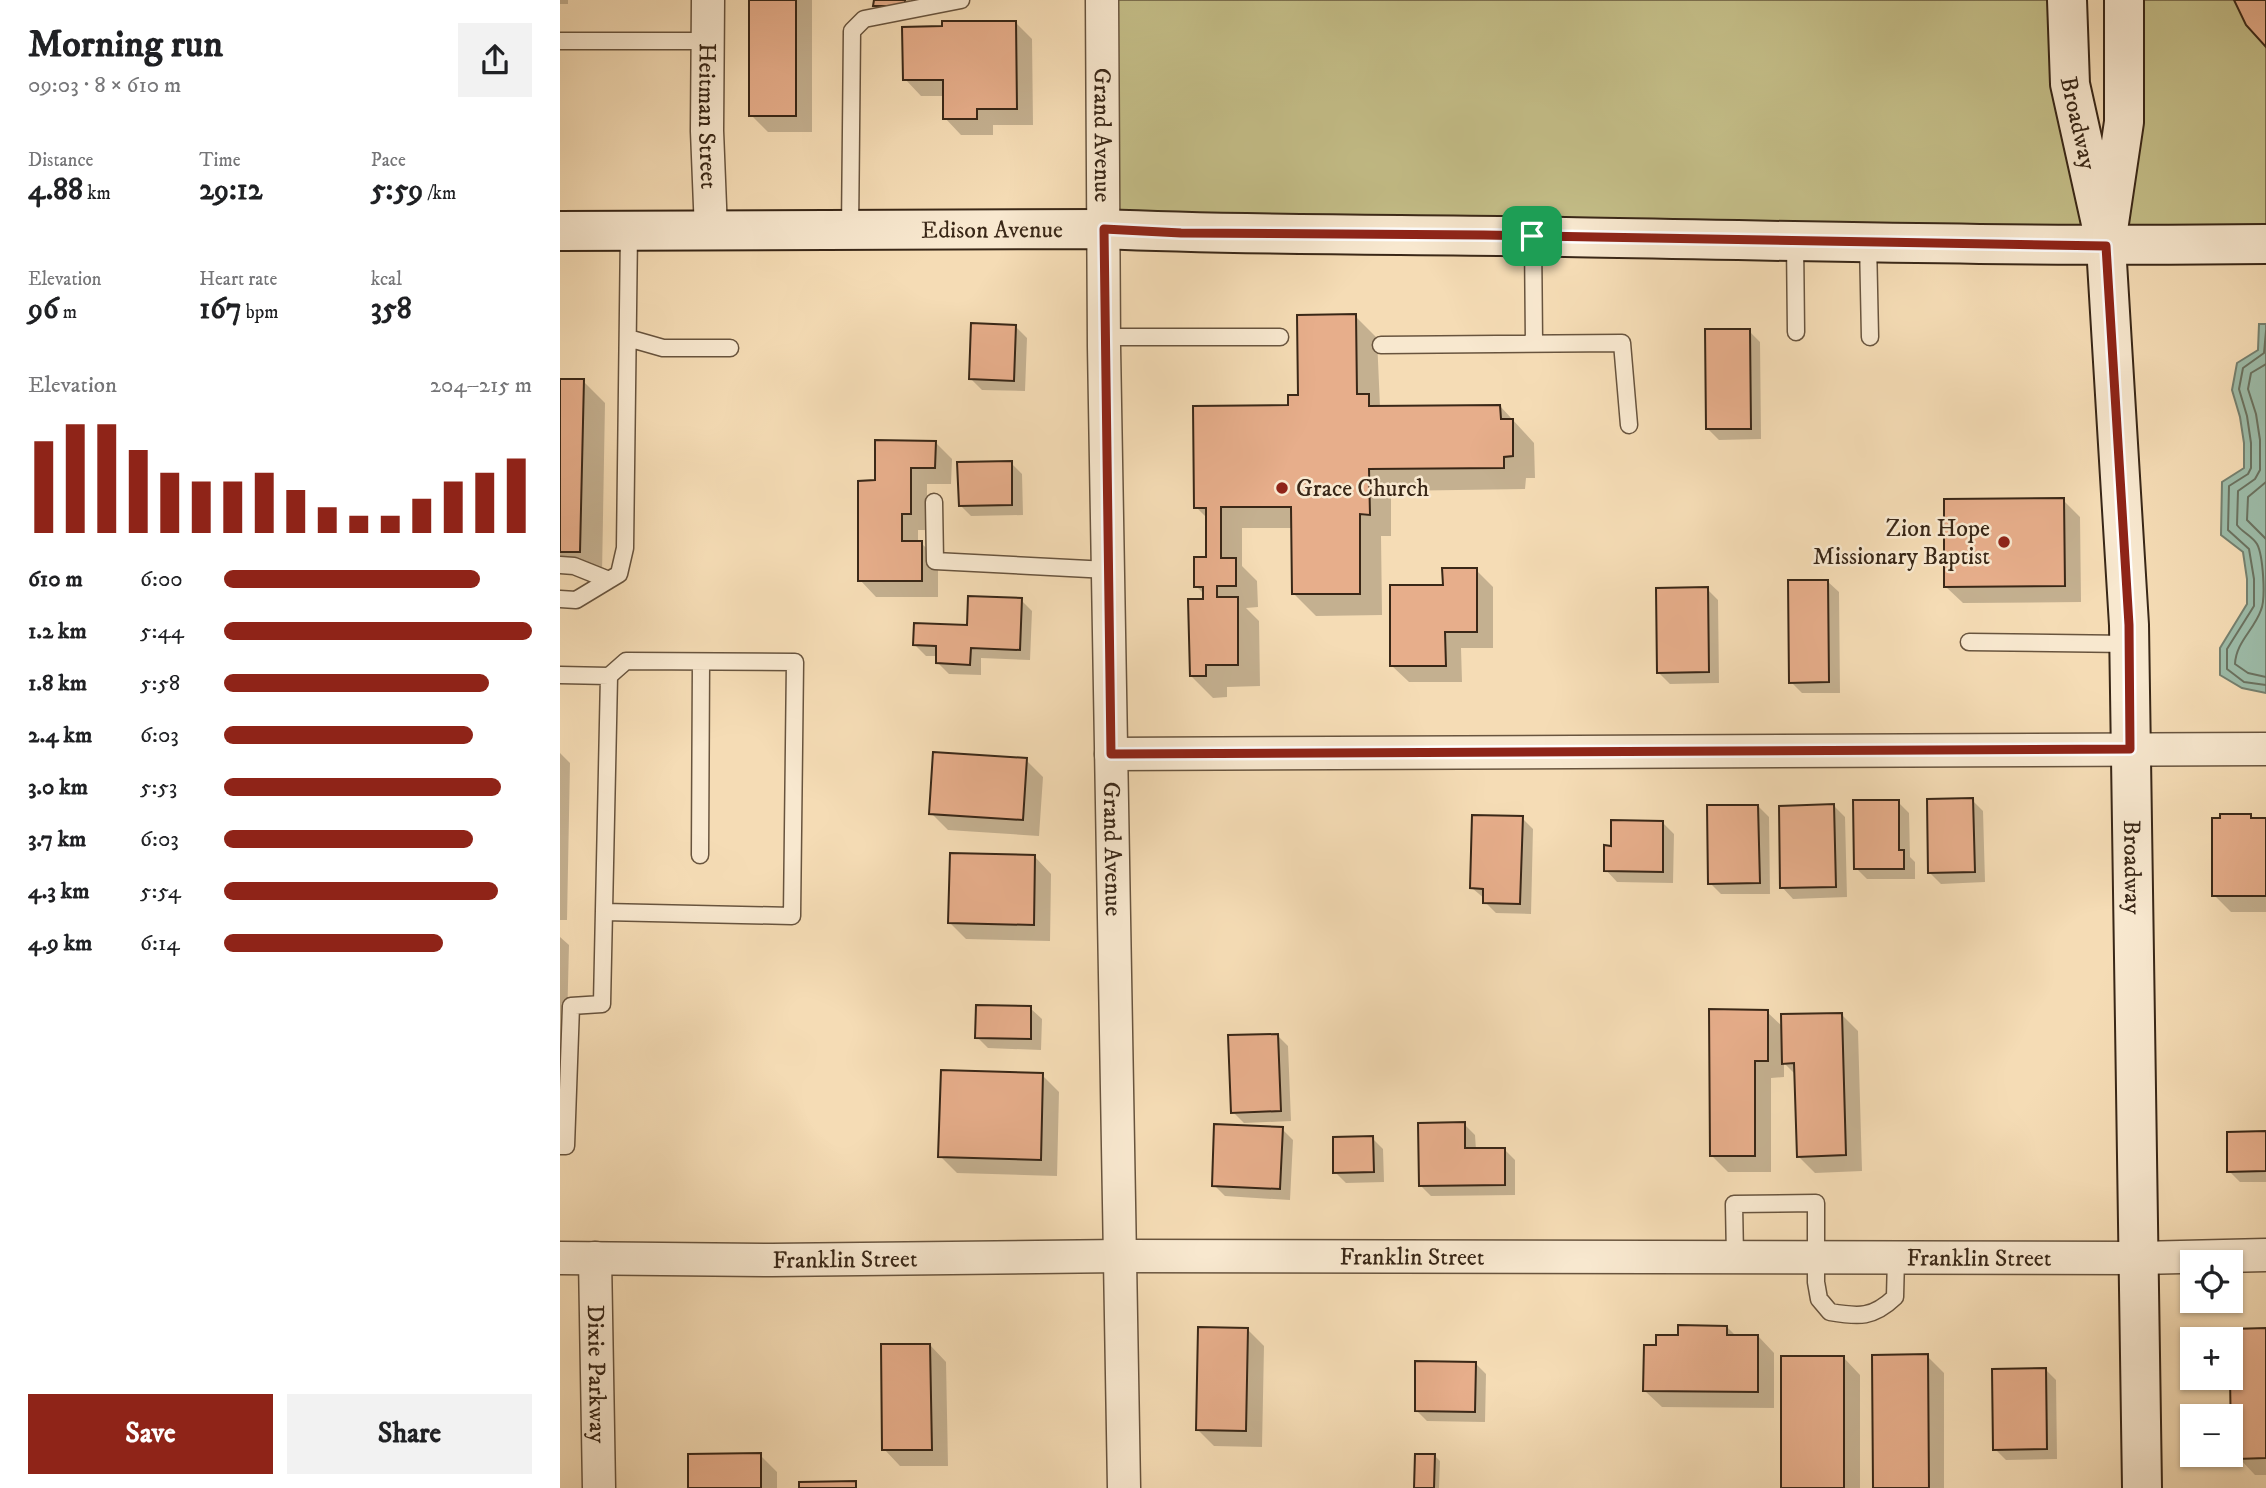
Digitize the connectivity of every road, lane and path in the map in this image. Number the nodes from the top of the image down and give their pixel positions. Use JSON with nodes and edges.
{"nodes":[{"id":1,"x":708,"y":0,"type":"edge"},
{"id":2,"x":961,"y":0,"type":"edge"},
{"id":3,"x":1102,"y":0,"type":"edge"},
{"id":4,"x":2067,"y":0,"type":"edge"},
{"id":5,"x":2124,"y":0,"type":"edge"},
{"id":6,"x":560,"y":41,"type":"edge"},
{"id":7,"x":708,"y":41,"type":"junction"},
{"id":8,"x":1104,"y":229,"type":"junction"},
{"id":9,"x":560,"y":231,"type":"edge"},
{"id":10,"x":629,"y":231,"type":"junction"},
{"id":11,"x":711,"y":231,"type":"junction"},
{"id":12,"x":850,"y":231,"type":"junction"},
{"id":13,"x":1532,"y":236,"type":"junction"},
{"id":14,"x":1795,"y":241,"type":"junction"},
{"id":15,"x":1868,"y":242,"type":"junction"},
{"id":16,"x":2266,"y":244,"type":"edge"},
{"id":17,"x":2106,"y":246,"type":"junction"},
{"id":18,"x":1796,"y":332,"type":"dead end"},
{"id":19,"x":1104,"y":337,"type":"junction"},
{"id":20,"x":1280,"y":337,"type":"dead end"},
{"id":21,"x":1870,"y":337,"type":"dead end"},
{"id":22,"x":628,"y":338,"type":"junction"},
{"id":23,"x":1534,"y":343,"type":"junction"},
{"id":24,"x":1381,"y":345,"type":"dead end"},
{"id":25,"x":730,"y":348,"type":"dead end"},
{"id":26,"x":1629,"y":425,"type":"dead end"},
{"id":27,"x":934,"y":502,"type":"dead end"},
{"id":28,"x":560,"y":565,"type":"edge"},
{"id":29,"x":1108,"y":570,"type":"junction"},
{"id":30,"x":610,"y":580,"type":"junction"},
{"id":31,"x":560,"y":599,"type":"edge"},
{"id":32,"x":1969,"y":642,"type":"dead end"},
{"id":33,"x":2129,"y":643,"type":"junction"},
{"id":34,"x":701,"y":662,"type":"junction"},
{"id":35,"x":560,"y":675,"type":"edge"},
{"id":36,"x":609,"y":676,"type":"junction"},
{"id":37,"x":2130,"y":749,"type":"junction"},
{"id":38,"x":2266,"y":749,"type":"edge"},
{"id":39,"x":1111,"y":754,"type":"junction"},
{"id":40,"x":699,"y":855,"type":"dead end"},
{"id":41,"x":604,"y":912,"type":"junction"},
{"id":42,"x":560,"y":1146,"type":"edge"},
{"id":43,"x":2266,"y":1255,"type":"edge"},
{"id":44,"x":1121,"y":1256,"type":"junction"},
{"id":45,"x":1735,"y":1257,"type":"junction"},
{"id":46,"x":1816,"y":1257,"type":"junction"},
{"id":47,"x":560,"y":1258,"type":"edge"},
{"id":48,"x":595,"y":1258,"type":"junction"},
{"id":49,"x":1896,"y":1258,"type":"junction"},
{"id":50,"x":2138,"y":1258,"type":"junction"},
{"id":51,"x":599,"y":1488,"type":"edge"},
{"id":52,"x":1124,"y":1488,"type":"edge"},
{"id":53,"x":2141,"y":1488,"type":"edge"}],
"edges":[{"from":1,"to":7,"type":"street","name":"Heitman Street"},
{"from":2,"to":12,"type":"lane"},
{"from":3,"to":8,"type":"street","name":"Grand Avenue"},
{"from":4,"to":17,"type":"street","name":"Broadway"},
{"from":5,"to":17,"type":"street","name":"Broadway"},
{"from":6,"to":7,"type":"lane"},
{"from":7,"to":11,"type":"street","name":"Heitman Street"},
{"from":8,"to":12,"type":"street","name":"Edison Avenue"},
{"from":8,"to":13,"type":"street","name":"Edison Avenue"},
{"from":8,"to":19,"type":"street","name":"Grand Avenue"},
{"from":9,"to":10,"type":"street","name":"Edison Avenue"},
{"from":10,"to":11,"type":"street","name":"Edison Avenue"},
{"from":10,"to":22,"type":"lane"},
{"from":11,"to":12,"type":"street","name":"Edison Avenue"},
{"from":13,"to":14,"type":"street","name":"Edison Avenue"},
{"from":13,"to":23,"type":"lane"},
{"from":14,"to":15,"type":"street","name":"Edison Avenue"},
{"from":14,"to":18,"type":"lane"},
{"from":15,"to":17,"type":"street","name":"Edison Avenue"},
{"from":15,"to":21,"type":"lane"},
{"from":16,"to":17,"type":"street","name":"Edison Avenue"},
{"from":17,"to":33,"type":"street","name":"Broadway"},
{"from":19,"to":20,"type":"lane"},
{"from":19,"to":29,"type":"street","name":"Grand Avenue"},
{"from":22,"to":25,"type":"lane"},
{"from":22,"to":30,"type":"lane"},
{"from":23,"to":24,"type":"lane"},
{"from":23,"to":26,"type":"lane"},
{"from":27,"to":29,"type":"lane"},
{"from":28,"to":30,"type":"lane"},
{"from":29,"to":39,"type":"street","name":"Grand Avenue"},
{"from":30,"to":31,"type":"lane"},
{"from":32,"to":33,"type":"lane"},
{"from":33,"to":37,"type":"street","name":"Broadway"},
{"from":34,"to":36,"type":"lane"},
{"from":34,"to":40,"type":"lane"},
{"from":34,"to":41,"type":"lane"},
{"from":35,"to":36,"type":"lane"},
{"from":36,"to":41,"type":"lane"},
{"from":37,"to":38,"type":"street"},
{"from":37,"to":39,"type":"street"},
{"from":37,"to":50,"type":"street","name":"Broadway"},
{"from":39,"to":44,"type":"street","name":"Grand Avenue"},
{"from":41,"to":42,"type":"lane"},
{"from":43,"to":50,"type":"street","name":"Franklin Street"},
{"from":44,"to":45,"type":"street","name":"Franklin Street"},
{"from":44,"to":48,"type":"street","name":"Franklin Street"},
{"from":44,"to":52,"type":"street","name":"Grand Avenue"},
{"from":45,"to":46,"type":"street","name":"Franklin Street"},
{"from":45,"to":46,"type":"lane"},
{"from":46,"to":49,"type":"street","name":"Franklin Street"},
{"from":46,"to":49,"type":"lane"},
{"from":47,"to":48,"type":"street","name":"Franklin Street"},
{"from":48,"to":51,"type":"street","name":"Dixie Parkway"},
{"from":49,"to":50,"type":"street","name":"Franklin Street"},
{"from":50,"to":53,"type":"street","name":"Broadway"}]}
